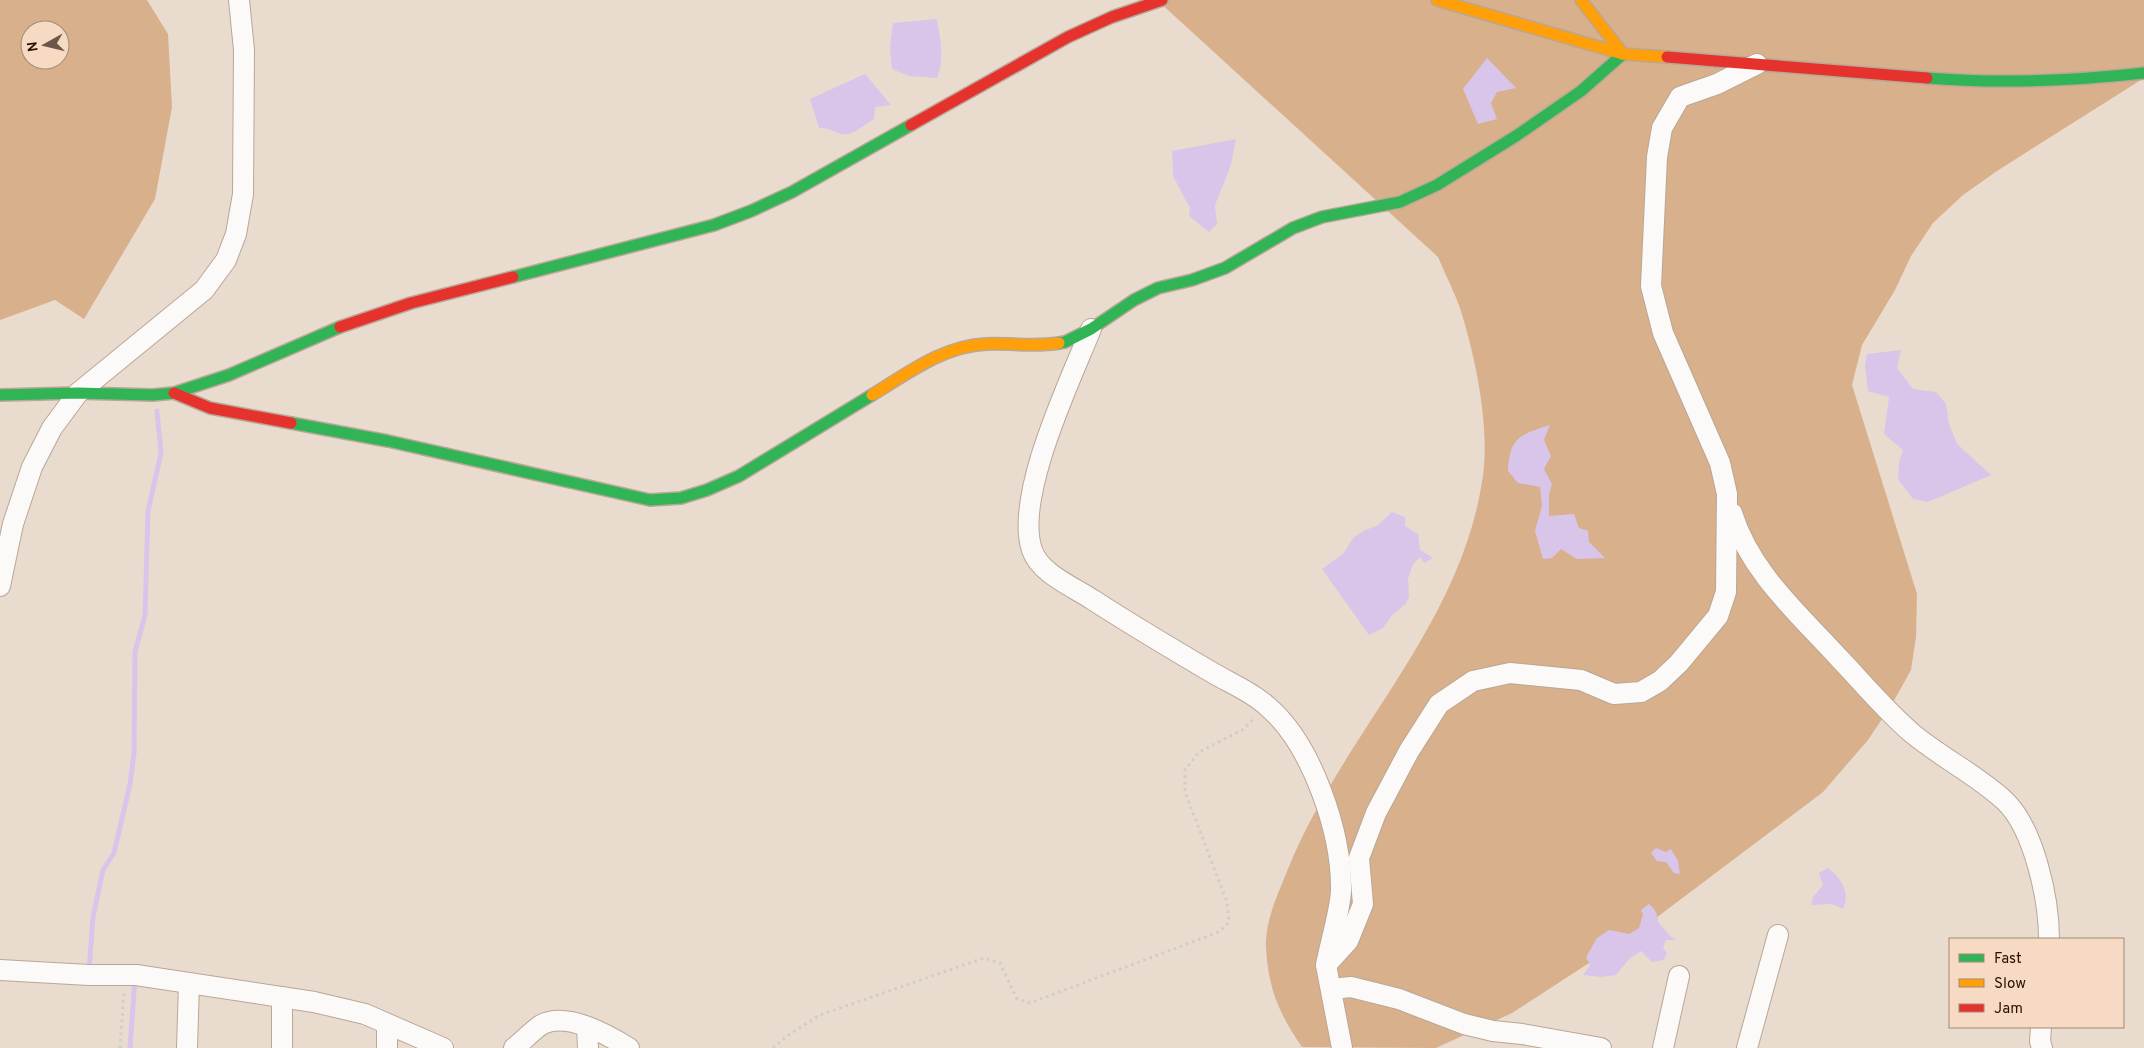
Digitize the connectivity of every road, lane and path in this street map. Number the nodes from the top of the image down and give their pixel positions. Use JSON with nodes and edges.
{"nodes":[{"id":1,"x":240,"y":0,"type":"edge"},
{"id":2,"x":1162,"y":0,"type":"edge"},
{"id":3,"x":1437,"y":0,"type":"edge"},
{"id":4,"x":1581,"y":0,"type":"edge"},
{"id":5,"x":1623,"y":54,"type":"junction"},
{"id":6,"x":1758,"y":64,"type":"junction"},
{"id":7,"x":2144,"y":73,"type":"edge"},
{"id":8,"x":1091,"y":329,"type":"junction"},
{"id":9,"x":78,"y":393,"type":"junction"},
{"id":10,"x":174,"y":393,"type":"junction"},
{"id":11,"x":0,"y":395,"type":"edge"},
{"id":12,"x":1726,"y":494,"type":"junction"},
{"id":13,"x":0,"y":586,"type":"edge"},
{"id":14,"x":1266,"y":704,"type":"junction"},
{"id":15,"x":1778,"y":935,"type":"dead end"},
{"id":16,"x":2049,"y":938,"type":"edge"},
{"id":17,"x":1326,"y":965,"type":"junction"},
{"id":18,"x":0,"y":970,"type":"edge"},
{"id":19,"x":125,"y":975,"type":"junction"},
{"id":20,"x":1679,"y":976,"type":"dead end"},
{"id":21,"x":189,"y":983,"type":"junction"},
{"id":22,"x":1331,"y":989,"type":"junction"},
{"id":23,"x":282,"y":997,"type":"junction"},
{"id":24,"x":387,"y":1024,"type":"junction"},
{"id":25,"x":587,"y":1027,"type":"junction"},
{"id":26,"x":2041,"y":1028,"type":"edge"},
{"id":27,"x":1525,"y":1041,"type":"edge"},
{"id":28,"x":120,"y":1048,"type":"edge"},
{"id":29,"x":187,"y":1048,"type":"edge"},
{"id":30,"x":282,"y":1048,"type":"edge"},
{"id":31,"x":387,"y":1048,"type":"edge"},
{"id":32,"x":443,"y":1048,"type":"edge"},
{"id":33,"x":514,"y":1048,"type":"edge"},
{"id":34,"x":588,"y":1048,"type":"edge"},
{"id":35,"x":629,"y":1048,"type":"edge"},
{"id":36,"x":773,"y":1048,"type":"edge"},
{"id":37,"x":1342,"y":1048,"type":"edge"},
{"id":38,"x":1601,"y":1048,"type":"edge"},
{"id":39,"x":1663,"y":1048,"type":"edge"},
{"id":40,"x":1747,"y":1048,"type":"edge"},
{"id":41,"x":2042,"y":1048,"type":"edge"}],
"edges":[{"from":1,"to":9,"type":"street"},
{"from":2,"to":10,"type":"street"},
{"from":3,"to":5,"type":"street"},
{"from":4,"to":5,"type":"street"},
{"from":5,"to":6,"type":"street"},
{"from":5,"to":8,"type":"street"},
{"from":6,"to":7,"type":"street"},
{"from":6,"to":12,"type":"street"},
{"from":8,"to":10,"type":"street"},
{"from":8,"to":14,"type":"street"},
{"from":9,"to":10,"type":"street"},
{"from":9,"to":11,"type":"street"},
{"from":9,"to":13,"type":"street"},
{"from":12,"to":16,"type":"street"},
{"from":12,"to":17,"type":"street"},
{"from":14,"to":17,"type":"street"},
{"from":14,"to":36,"type":"path"},
{"from":15,"to":40,"type":"street"},
{"from":17,"to":22,"type":"street"},
{"from":18,"to":19,"type":"street"},
{"from":19,"to":21,"type":"street"},
{"from":19,"to":28,"type":"path"},
{"from":20,"to":39,"type":"street"},
{"from":21,"to":23,"type":"street"},
{"from":21,"to":29,"type":"street"},
{"from":22,"to":27,"type":"street"},
{"from":22,"to":37,"type":"street"},
{"from":23,"to":24,"type":"street"},
{"from":23,"to":30,"type":"street"},
{"from":24,"to":31,"type":"street"},
{"from":24,"to":32,"type":"street"},
{"from":25,"to":33,"type":"street"},
{"from":25,"to":34,"type":"street"},
{"from":25,"to":35,"type":"street"},
{"from":26,"to":41,"type":"street"},
{"from":27,"to":38,"type":"street"}]}
